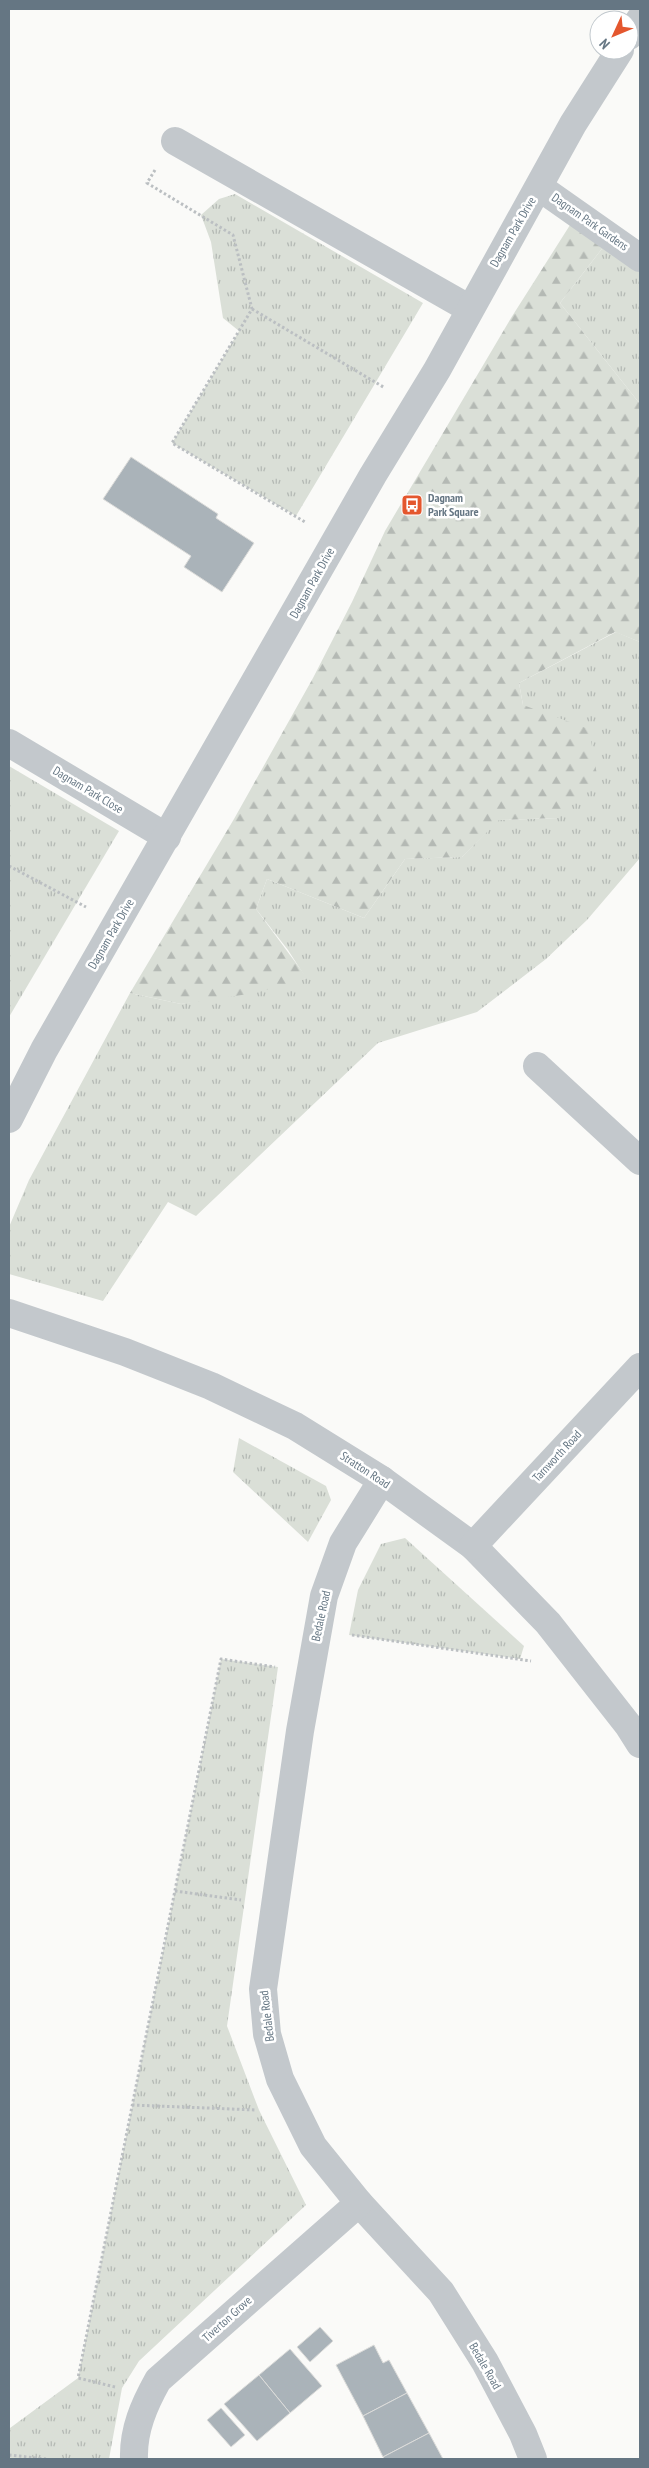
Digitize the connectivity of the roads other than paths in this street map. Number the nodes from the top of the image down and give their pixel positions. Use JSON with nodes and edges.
{"nodes":[{"id":1,"x":614,"y":60,"type":"edge"},
{"id":2,"x":175,"y":140,"type":"road end"},
{"id":3,"x":539,"y":187,"type":"junction"},
{"id":4,"x":640,"y":258,"type":"edge"},
{"id":5,"x":470,"y":309,"type":"junction"},
{"id":6,"x":9,"y":743,"type":"edge"},
{"id":7,"x":167,"y":837,"type":"junction"},
{"id":8,"x":537,"y":1066,"type":"dead end"},
{"id":9,"x":9,"y":1119,"type":"edge"},
{"id":10,"x":640,"y":1161,"type":"edge"},
{"id":11,"x":9,"y":1313,"type":"edge"},
{"id":12,"x":640,"y":1367,"type":"edge"},
{"id":13,"x":382,"y":1480,"type":"junction"},
{"id":14,"x":473,"y":1546,"type":"junction"},
{"id":15,"x":640,"y":1744,"type":"edge"},
{"id":16,"x":359,"y":2202,"type":"junction"},
{"id":17,"x":134,"y":2459,"type":"edge"},
{"id":18,"x":533,"y":2459,"type":"edge"}],
"edges":[{"from":1,"to":3,"type":"street","name":"Dagnam Park Drive"},
{"from":2,"to":5,"type":"street"},
{"from":3,"to":4,"type":"street","name":"Dagnam Park Gardens"},
{"from":3,"to":5,"type":"street","name":"Dagnam Park Drive"},
{"from":5,"to":7,"type":"street","name":"Dagnam Park Drive"},
{"from":6,"to":7,"type":"street","name":"Dagnam Park Close"},
{"from":7,"to":9,"type":"street","name":"Dagnam Park Drive"},
{"from":8,"to":10,"type":"street"},
{"from":11,"to":13,"type":"street","name":"Stratton Road"},
{"from":12,"to":14,"type":"street","name":"Tarnworth Road"},
{"from":13,"to":14,"type":"street","name":"Stratton Road"},
{"from":13,"to":16,"type":"street","name":"Bedale Road"},
{"from":14,"to":15,"type":"street","name":"Stratton Road"},
{"from":16,"to":17,"type":"street","name":"Tiverton Grove"},
{"from":16,"to":18,"type":"street","name":"Bedale Road"}]}
